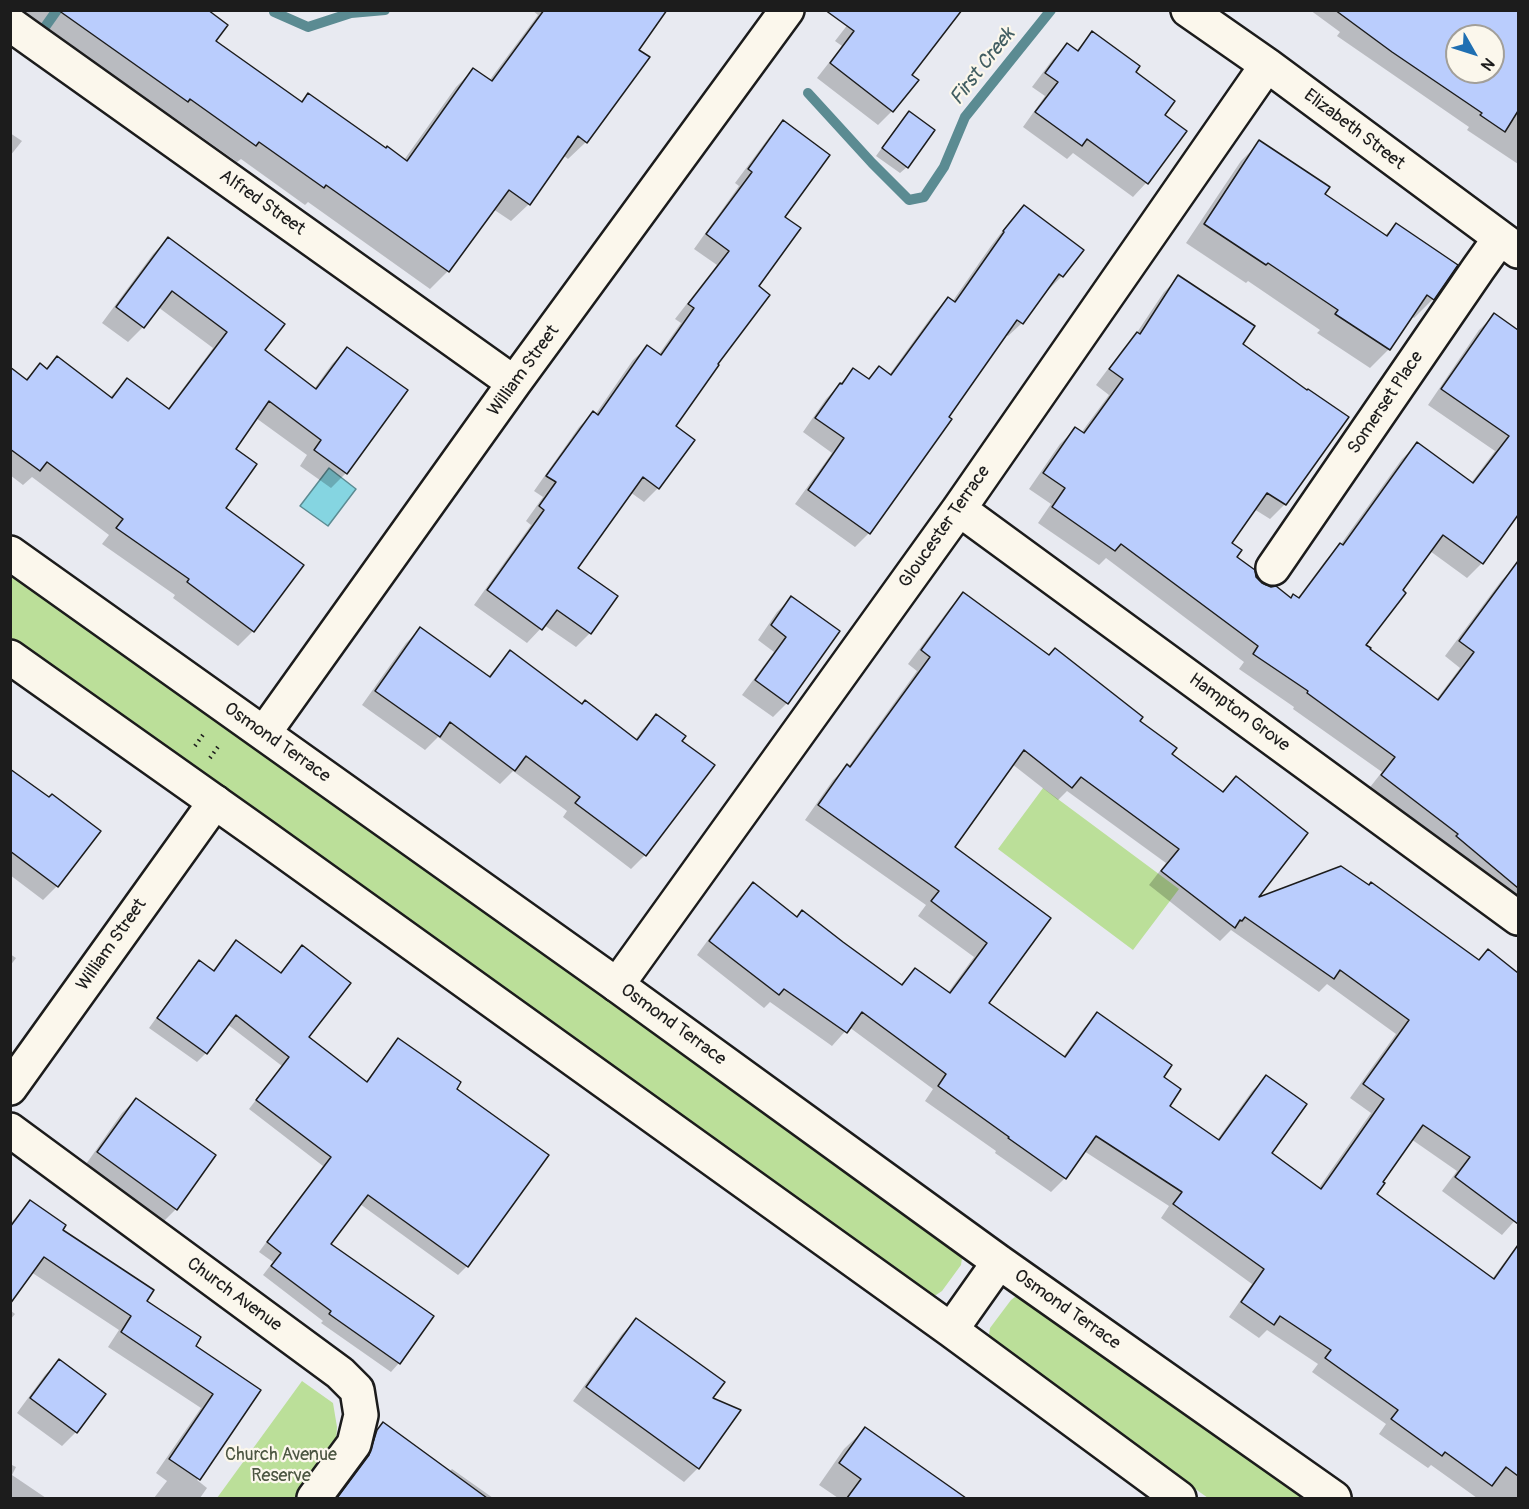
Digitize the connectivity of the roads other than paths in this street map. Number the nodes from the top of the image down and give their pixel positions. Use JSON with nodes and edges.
{"nodes":[{"id":1,"x":787,"y":10,"type":"edge"},
{"id":2,"x":1188,"y":10,"type":"edge"},
{"id":3,"x":10,"y":24,"type":"edge"},
{"id":4,"x":1267,"y":65,"type":"junction"},
{"id":5,"x":1509,"y":245,"type":"edge"},
{"id":6,"x":514,"y":383,"type":"junction"},
{"id":7,"x":958,"y":509,"type":"junction"},
{"id":8,"x":10,"y":553,"type":"edge"},
{"id":9,"x":1274,"y":568,"type":"dead end"},
{"id":10,"x":10,"y":657,"type":"edge"},
{"id":11,"x":238,"y":725,"type":"junction"},
{"id":12,"x":198,"y":781,"type":"junction"},
{"id":13,"x":1518,"y":918,"type":"edge"},
{"id":14,"x":617,"y":985,"type":"junction"},
{"id":15,"x":10,"y":1088,"type":"edge"},
{"id":16,"x":10,"y":1130,"type":"edge"},
{"id":17,"x":999,"y":1262,"type":"junction"},
{"id":18,"x":951,"y":1330,"type":"junction"},
{"id":19,"x":314,"y":1498,"type":"edge"},
{"id":20,"x":1179,"y":1498,"type":"edge"},
{"id":21,"x":1334,"y":1498,"type":"edge"}],
"edges":[{"from":1,"to":6,"type":"street","name":"William Street"},
{"from":2,"to":4,"type":"street","name":"Elizabeth Street"},
{"from":3,"to":6,"type":"street","name":"Alfred Street"},
{"from":4,"to":5,"type":"street","name":"Elizabeth Street"},
{"from":4,"to":7,"type":"street","name":"Gloucester Terrace"},
{"from":5,"to":9,"type":"street","name":"Somerset Place"},
{"from":6,"to":11,"type":"street","name":"William Street"},
{"from":7,"to":13,"type":"street","name":"Hampton Grove"},
{"from":7,"to":14,"type":"street","name":"Gloucester Terrace"},
{"from":8,"to":11,"type":"street","name":"Osmond Terrace"},
{"from":10,"to":12,"type":"street"},
{"from":11,"to":14,"type":"street","name":"Osmond Terrace"},
{"from":12,"to":15,"type":"street","name":"William Street"},
{"from":12,"to":18,"type":"street"},
{"from":14,"to":17,"type":"street","name":"Osmond Terrace"},
{"from":16,"to":19,"type":"street","name":"Church Avenue"},
{"from":17,"to":18,"type":"street"},
{"from":17,"to":21,"type":"street","name":"Osmond Terrace"},
{"from":18,"to":20,"type":"street"}]}
